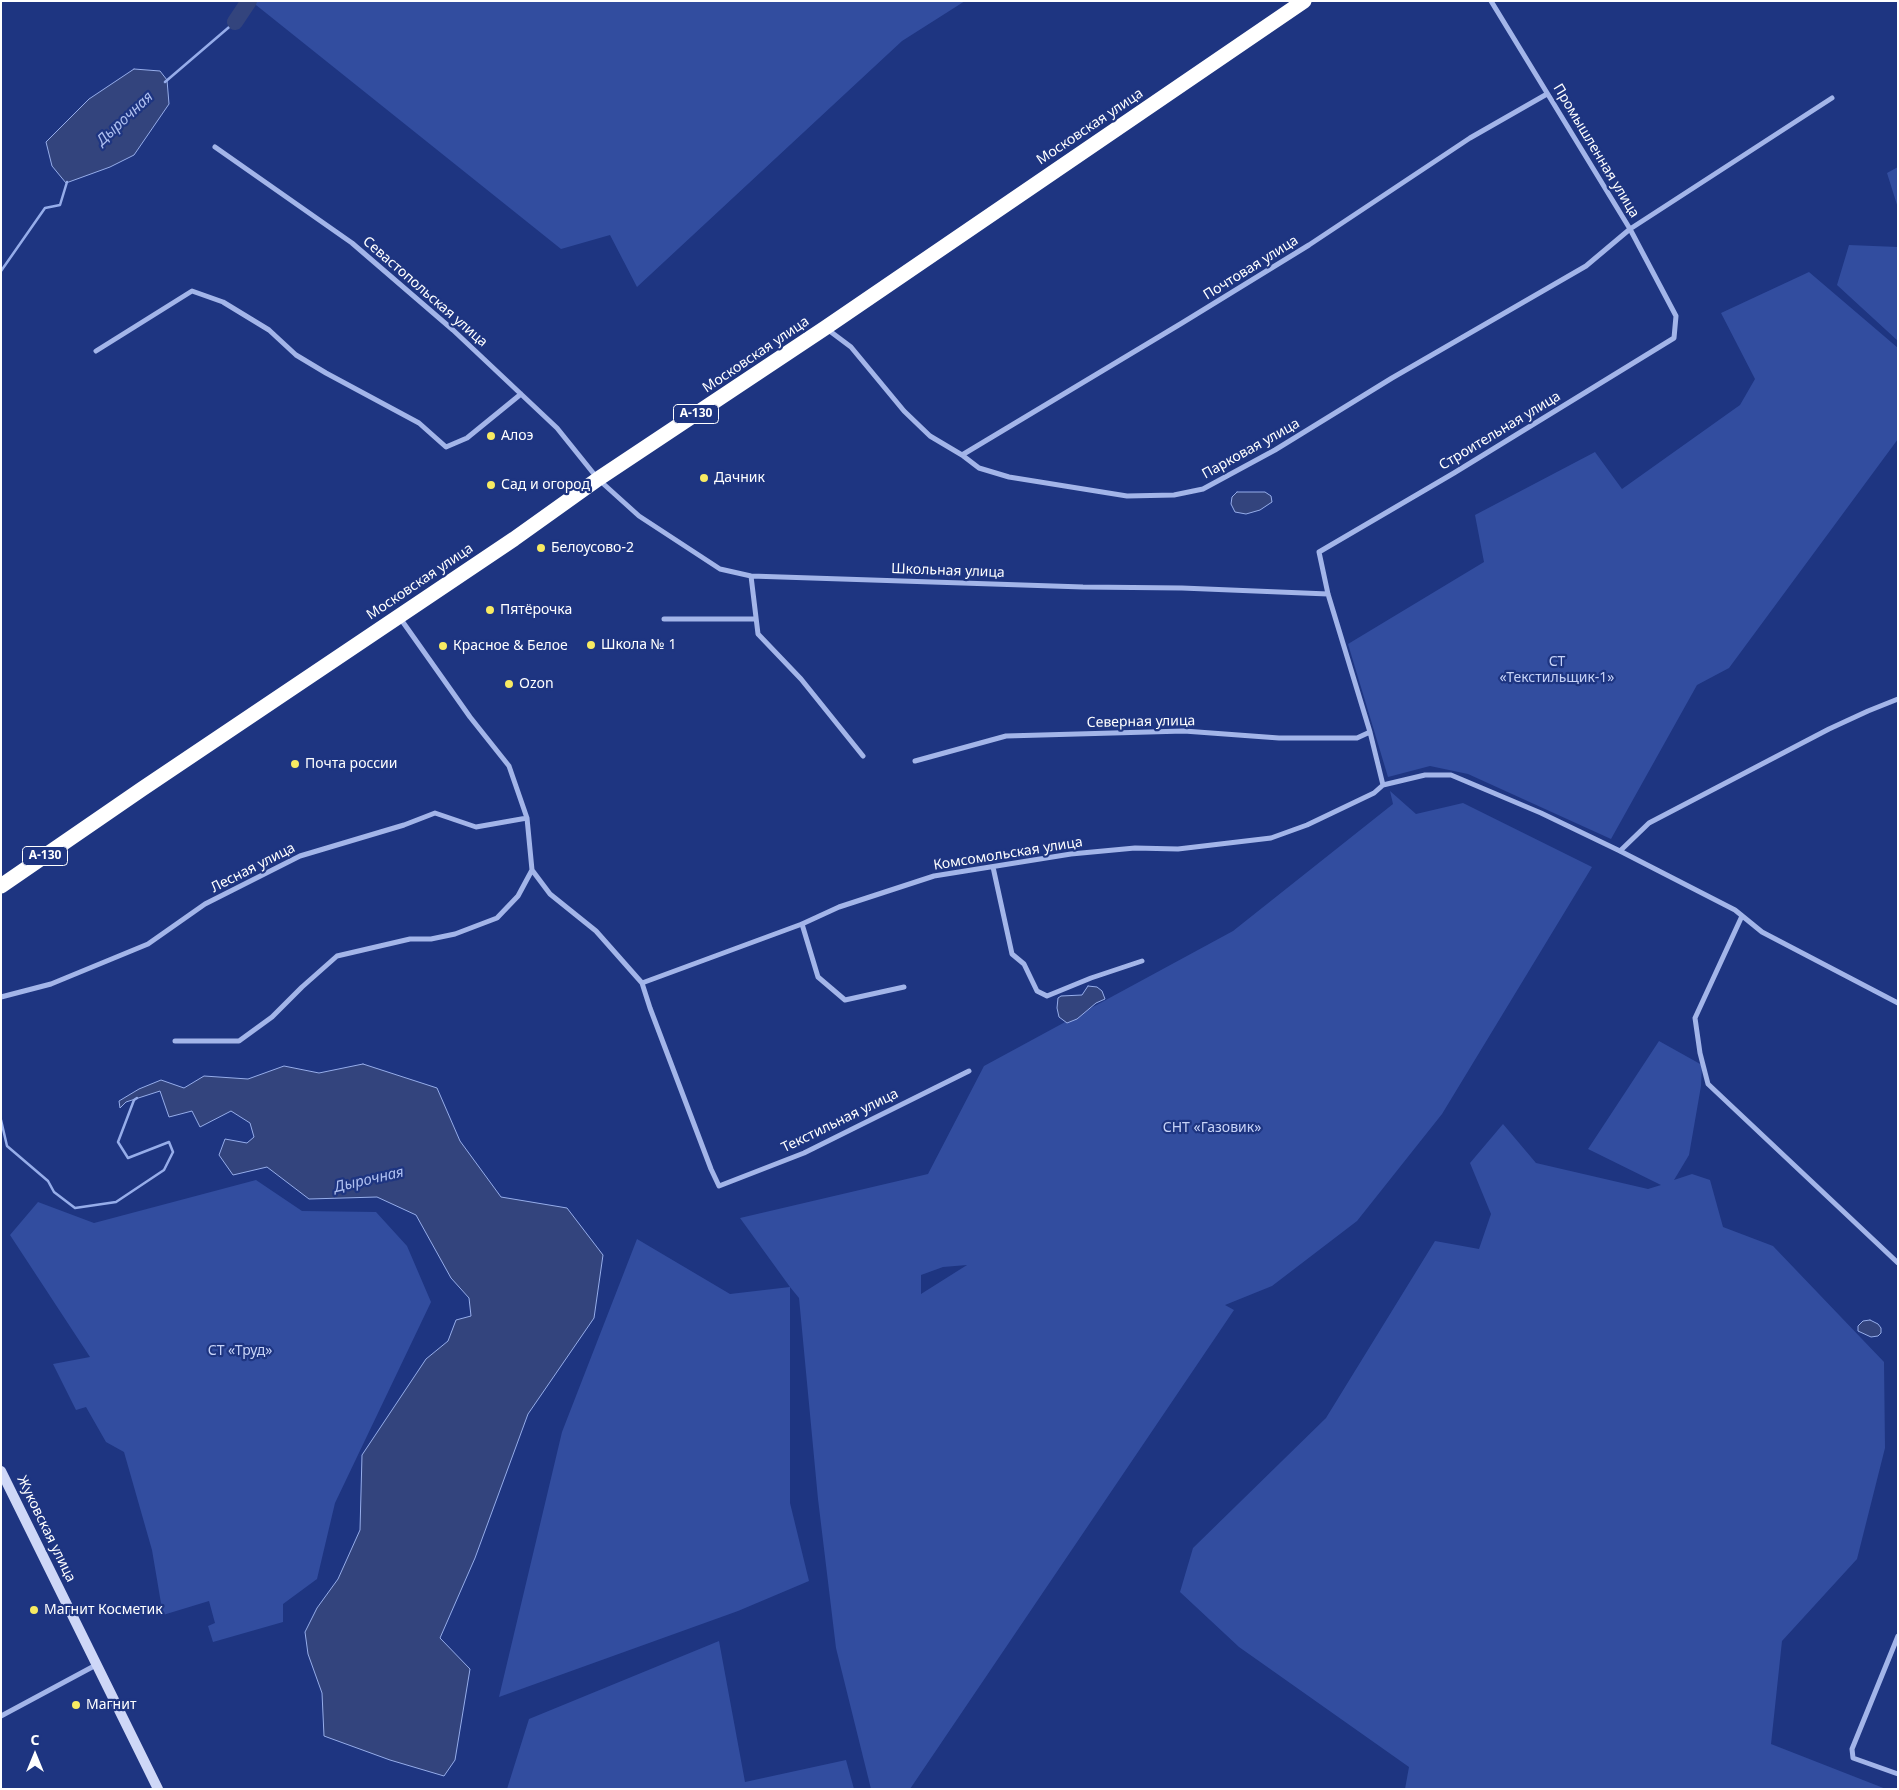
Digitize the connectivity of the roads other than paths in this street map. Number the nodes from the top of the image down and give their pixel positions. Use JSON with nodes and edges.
{"nodes":[{"id":1,"x":1304,"y":1,"type":"edge"},
{"id":2,"x":1491,"y":1,"type":"edge"},
{"id":3,"x":1547,"y":94,"type":"junction"},
{"id":4,"x":1832,"y":98,"type":"dead end"},
{"id":5,"x":215,"y":147,"type":"dead end"},
{"id":6,"x":1630,"y":229,"type":"junction"},
{"id":7,"x":1676,"y":316,"type":"joint"},
{"id":8,"x":826,"y":328,"type":"junction"},
{"id":9,"x":96,"y":351,"type":"dead end"},
{"id":10,"x":521,"y":394,"type":"junction"},
{"id":11,"x":962,"y":455,"type":"junction"},
{"id":12,"x":598,"y":479,"type":"junction"},
{"id":13,"x":750,"y":576,"type":"junction"},
{"id":14,"x":1328,"y":594,"type":"junction"},
{"id":15,"x":399,"y":616,"type":"junction"},
{"id":16,"x":664,"y":619,"type":"dead end"},
{"id":17,"x":756,"y":619,"type":"junction"},
{"id":18,"x":1897,"y":701,"type":"edge"},
{"id":19,"x":1370,"y":732,"type":"junction"},
{"id":20,"x":863,"y":756,"type":"dead end"},
{"id":21,"x":915,"y":761,"type":"dead end"},
{"id":22,"x":1383,"y":785,"type":"junction"},
{"id":23,"x":527,"y":818,"type":"junction"},
{"id":24,"x":1620,"y":851,"type":"junction"},
{"id":25,"x":993,"y":867,"type":"junction"},
{"id":26,"x":532,"y":870,"type":"junction"},
{"id":27,"x":1,"y":886,"type":"edge"},
{"id":28,"x":1742,"y":916,"type":"junction"},
{"id":29,"x":802,"y":924,"type":"junction"},
{"id":30,"x":1142,"y":961,"type":"dead end"},
{"id":31,"x":642,"y":983,"type":"junction"},
{"id":32,"x":904,"y":988,"type":"dead end"},
{"id":33,"x":1,"y":997,"type":"edge"},
{"id":34,"x":1898,"y":1003,"type":"edge"},
{"id":35,"x":175,"y":1041,"type":"dead end"},
{"id":36,"x":969,"y":1070,"type":"dead end"},
{"id":37,"x":1898,"y":1263,"type":"edge"},
{"id":38,"x":1,"y":1470,"type":"edge"},
{"id":39,"x":1898,"y":1636,"type":"edge"},
{"id":40,"x":96,"y":1665,"type":"junction"},
{"id":41,"x":1,"y":1716,"type":"edge"},
{"id":42,"x":1898,"y":1774,"type":"edge"},
{"id":43,"x":158,"y":1789,"type":"edge"}],
"edges":[{"from":1,"to":8,"type":"highway","name":"Московская улица","number":"А-130"},
{"from":2,"to":3,"type":"street","name":"Промышленная улица"},
{"from":3,"to":6,"type":"street","name":"Промышленная улица"},
{"from":3,"to":11,"type":"street","name":"Почтовая улица"},
{"from":4,"to":6,"type":"street","name":"Парковая улица"},
{"from":5,"to":10,"type":"street","name":"Севастопольская улица"},
{"from":6,"to":7,"type":"street","name":"Промышленная улица"},
{"from":6,"to":11,"type":"street","name":"Парковая улица"},
{"from":7,"to":14,"type":"street","name":"Строительная улица"},
{"from":8,"to":11,"type":"street","name":"Парковая улица"},
{"from":8,"to":12,"type":"highway","name":"Московская улица","number":"А-130"},
{"from":9,"to":10,"type":"street"},
{"from":10,"to":12,"type":"street","name":"Севастопольская улица"},
{"from":12,"to":13,"type":"street","name":"Школьная улица"},
{"from":12,"to":15,"type":"highway","name":"Московская улица","number":"А-130"},
{"from":13,"to":14,"type":"street","name":"Школьная улица"},
{"from":13,"to":17,"type":"street"},
{"from":14,"to":19,"type":"street"},
{"from":15,"to":23,"type":"street"},
{"from":15,"to":27,"type":"highway","name":"Московская улица","number":"А-130"},
{"from":16,"to":17,"type":"street"},
{"from":17,"to":20,"type":"street"},
{"from":18,"to":24,"type":"street"},
{"from":19,"to":21,"type":"street","name":"Северная улица"},
{"from":19,"to":22,"type":"street"},
{"from":22,"to":24,"type":"street","name":"Комсомольская улица"},
{"from":22,"to":25,"type":"street","name":"Комсомольская улица"},
{"from":23,"to":26,"type":"street"},
{"from":23,"to":33,"type":"street","name":"Лесная улица"},
{"from":24,"to":28,"type":"street","name":"Комсомольская улица"},
{"from":25,"to":29,"type":"street","name":"Комсомольская улица"},
{"from":25,"to":30,"type":"street"},
{"from":26,"to":31,"type":"street"},
{"from":26,"to":35,"type":"street"},
{"from":28,"to":34,"type":"street","name":"Комсомольская улица"},
{"from":28,"to":37,"type":"street"},
{"from":29,"to":31,"type":"street","name":"Комсомольская улица"},
{"from":29,"to":32,"type":"street"},
{"from":31,"to":36,"type":"street","name":"Текстильная улица"},
{"from":38,"to":40,"type":"main road","name":"Жуковская улица"},
{"from":39,"to":42,"type":"street"},
{"from":40,"to":41,"type":"street"},
{"from":40,"to":43,"type":"main road","name":"Жуковская улица"}]}
